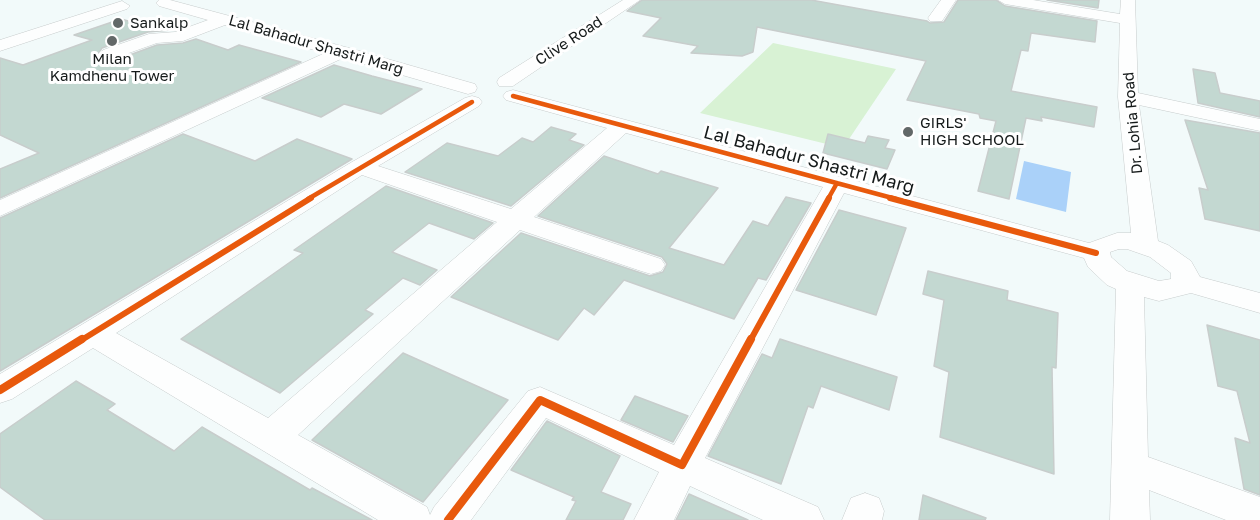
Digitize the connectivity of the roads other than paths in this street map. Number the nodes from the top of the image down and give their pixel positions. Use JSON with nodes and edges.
{"nodes":[{"id":1,"x":633,"y":0,"type":"edge"},
{"id":2,"x":949,"y":0,"type":"edge"},
{"id":3,"x":1005,"y":0,"type":"edge"},
{"id":4,"x":168,"y":2,"type":"edge"},
{"id":5,"x":131,"y":5,"type":"edge"},
{"id":6,"x":1128,"y":10,"type":"edge"},
{"id":7,"x":936,"y":18,"type":"dead end"},
{"id":8,"x":224,"y":20,"type":"junction"},
{"id":9,"x":177,"y":37,"type":"junction"},
{"id":10,"x":0,"y":46,"type":"edge"},
{"id":11,"x":343,"y":52,"type":"junction"},
{"id":12,"x":109,"y":54,"type":"dead end"},
{"id":13,"x":130,"y":62,"type":"dead end"},
{"id":14,"x":491,"y":96,"type":"junction"},
{"id":15,"x":1128,"y":97,"type":"junction"},
{"id":16,"x":622,"y":125,"type":"junction"},
{"id":17,"x":1260,"y":125,"type":"edge"},
{"id":18,"x":360,"y":167,"type":"junction"},
{"id":19,"x":837,"y":183,"type":"junction"},
{"id":20,"x":0,"y":209,"type":"edge"},
{"id":21,"x":517,"y":219,"type":"junction"},
{"id":22,"x":1145,"y":245,"type":"junction"},
{"id":23,"x":1096,"y":253,"type":"junction"},
{"id":24,"x":651,"y":265,"type":"dead end"},
{"id":25,"x":1185,"y":282,"type":"junction"},
{"id":26,"x":1130,"y":284,"type":"junction"},
{"id":27,"x":1260,"y":303,"type":"edge"},
{"id":28,"x":92,"y":333,"type":"junction"},
{"id":29,"x":0,"y":390,"type":"edge"},
{"id":30,"x":270,"y":438,"type":"junction"},
{"id":31,"x":682,"y":465,"type":"junction"},
{"id":32,"x":1130,"y":466,"type":"junction"},
{"id":33,"x":1260,"y":515,"type":"edge"},
{"id":34,"x":413,"y":520,"type":"edge"},
{"id":35,"x":448,"y":520,"type":"edge"},
{"id":36,"x":654,"y":520,"type":"edge"},
{"id":37,"x":804,"y":520,"type":"edge"},
{"id":38,"x":1130,"y":520,"type":"edge"}],
"edges":[{"from":1,"to":14,"type":"street","name":"Clive Road"},
{"from":2,"to":7,"type":"street"},
{"from":3,"to":6,"type":"street"},
{"from":4,"to":5,"type":"street"},
{"from":4,"to":8,"type":"street","name":"Lal Bahadur Shastri Marg"},
{"from":5,"to":10,"type":"street"},
{"from":6,"to":15,"type":"street","name":"Dr. Lohia Road"},
{"from":8,"to":9,"type":"street"},
{"from":8,"to":11,"type":"street","name":"Lal Bahadur Shastri Marg"},
{"from":9,"to":12,"type":"street"},
{"from":9,"to":13,"type":"street"},
{"from":11,"to":14,"type":"street","name":"Lal Bahadur Shastri Marg"},
{"from":11,"to":20,"type":"street"},
{"from":14,"to":16,"type":"street","name":"Lal Bahadur Shastri Marg"},
{"from":14,"to":18,"type":"street","name":"Clive Road"},
{"from":15,"to":17,"type":"street"},
{"from":15,"to":22,"type":"street","name":"Dr. Lohia Road"},
{"from":16,"to":19,"type":"street","name":"Lal Bahadur Shastri Marg"},
{"from":16,"to":21,"type":"street"},
{"from":18,"to":21,"type":"street"},
{"from":18,"to":28,"type":"street","name":"Clive Road"},
{"from":19,"to":23,"type":"street","name":"Lal Bahadur Shastri Marg"},
{"from":19,"to":31,"type":"street"},
{"from":21,"to":24,"type":"street"},
{"from":21,"to":30,"type":"street"},
{"from":22,"to":23,"type":"street"},
{"from":22,"to":25,"type":"street"},
{"from":23,"to":26,"type":"street"},
{"from":25,"to":26,"type":"street"},
{"from":25,"to":27,"type":"street"},
{"from":26,"to":32,"type":"street"},
{"from":28,"to":29,"type":"street","name":"Clive Road"},
{"from":28,"to":30,"type":"street"},
{"from":30,"to":34,"type":"street"},
{"from":31,"to":35,"type":"street"},
{"from":31,"to":36,"type":"street"},
{"from":31,"to":37,"type":"street"},
{"from":32,"to":33,"type":"street"},
{"from":32,"to":38,"type":"street"}]}
